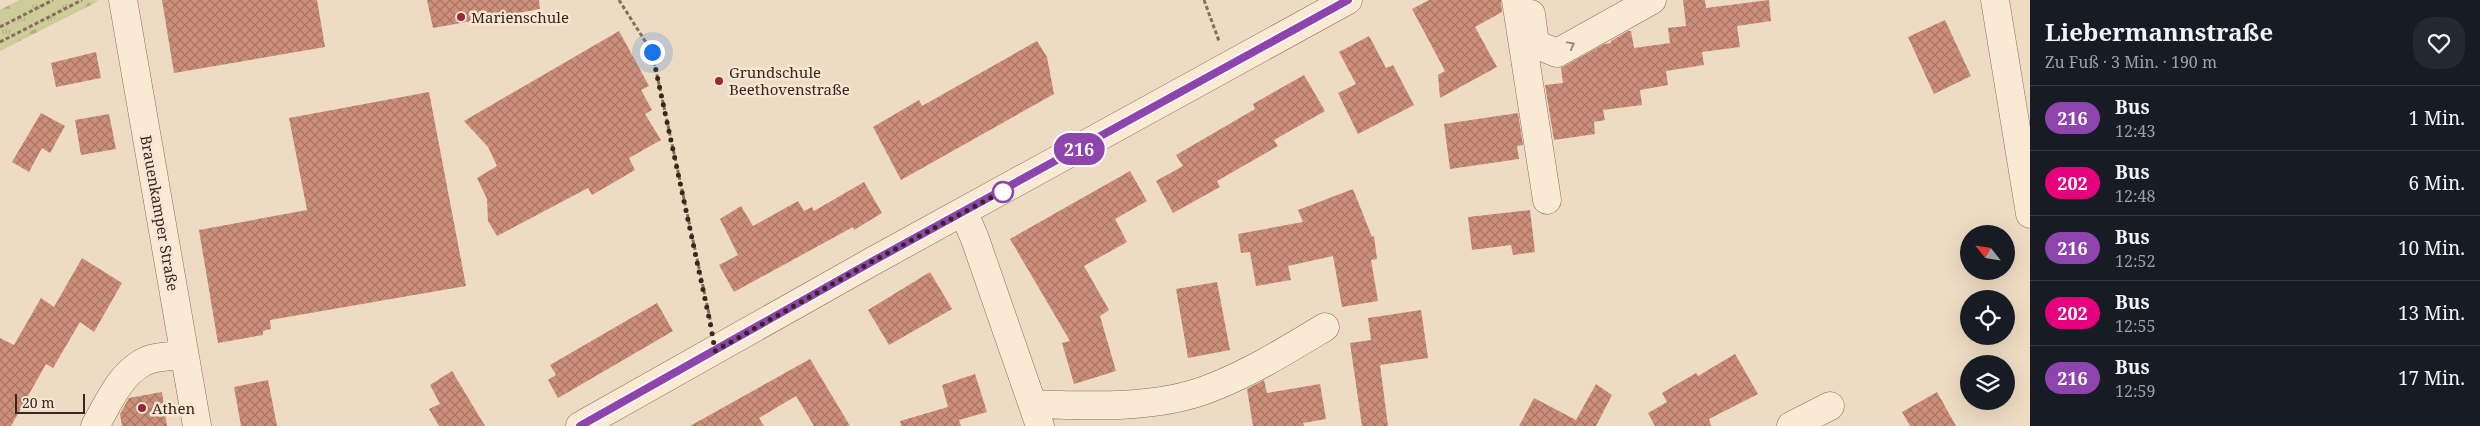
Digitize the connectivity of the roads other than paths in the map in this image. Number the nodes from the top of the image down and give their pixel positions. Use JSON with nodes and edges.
{"nodes":[{"id":1,"x":123,"y":0,"type":"edge"},
{"id":2,"x":1348,"y":0,"type":"edge"},
{"id":3,"x":1516,"y":0,"type":"edge"},
{"id":4,"x":1529,"y":0,"type":"edge"},
{"id":5,"x":1652,"y":0,"type":"edge"},
{"id":6,"x":1995,"y":0,"type":"edge"},
{"id":7,"x":1547,"y":200,"type":"dead end"},
{"id":8,"x":964,"y":213,"type":"junction"},
{"id":9,"x":2030,"y":214,"type":"edge"},
{"id":10,"x":1326,"y":327,"type":"dead end"},
{"id":11,"x":184,"y":355,"type":"junction"},
{"id":12,"x":1830,"y":406,"type":"dead end"},
{"id":13,"x":1037,"y":415,"type":"edge"},
{"id":14,"x":95,"y":426,"type":"edge"},
{"id":15,"x":197,"y":426,"type":"edge"},
{"id":16,"x":580,"y":426,"type":"edge"},
{"id":17,"x":1791,"y":426,"type":"edge"}],
"edges":[{"from":1,"to":11,"type":"street","name":"Brauenkamper Straße"},
{"from":2,"to":8,"type":"street"},
{"from":3,"to":7,"type":"street"},
{"from":4,"to":5,"type":"street","one_way":true},
{"from":6,"to":9,"type":"street"},
{"from":8,"to":13,"type":"street"},
{"from":8,"to":16,"type":"street"},
{"from":10,"to":13,"type":"street"},
{"from":11,"to":14,"type":"street"},
{"from":11,"to":15,"type":"street","name":"Brauenkamper Straße"},
{"from":12,"to":17,"type":"street"}]}
